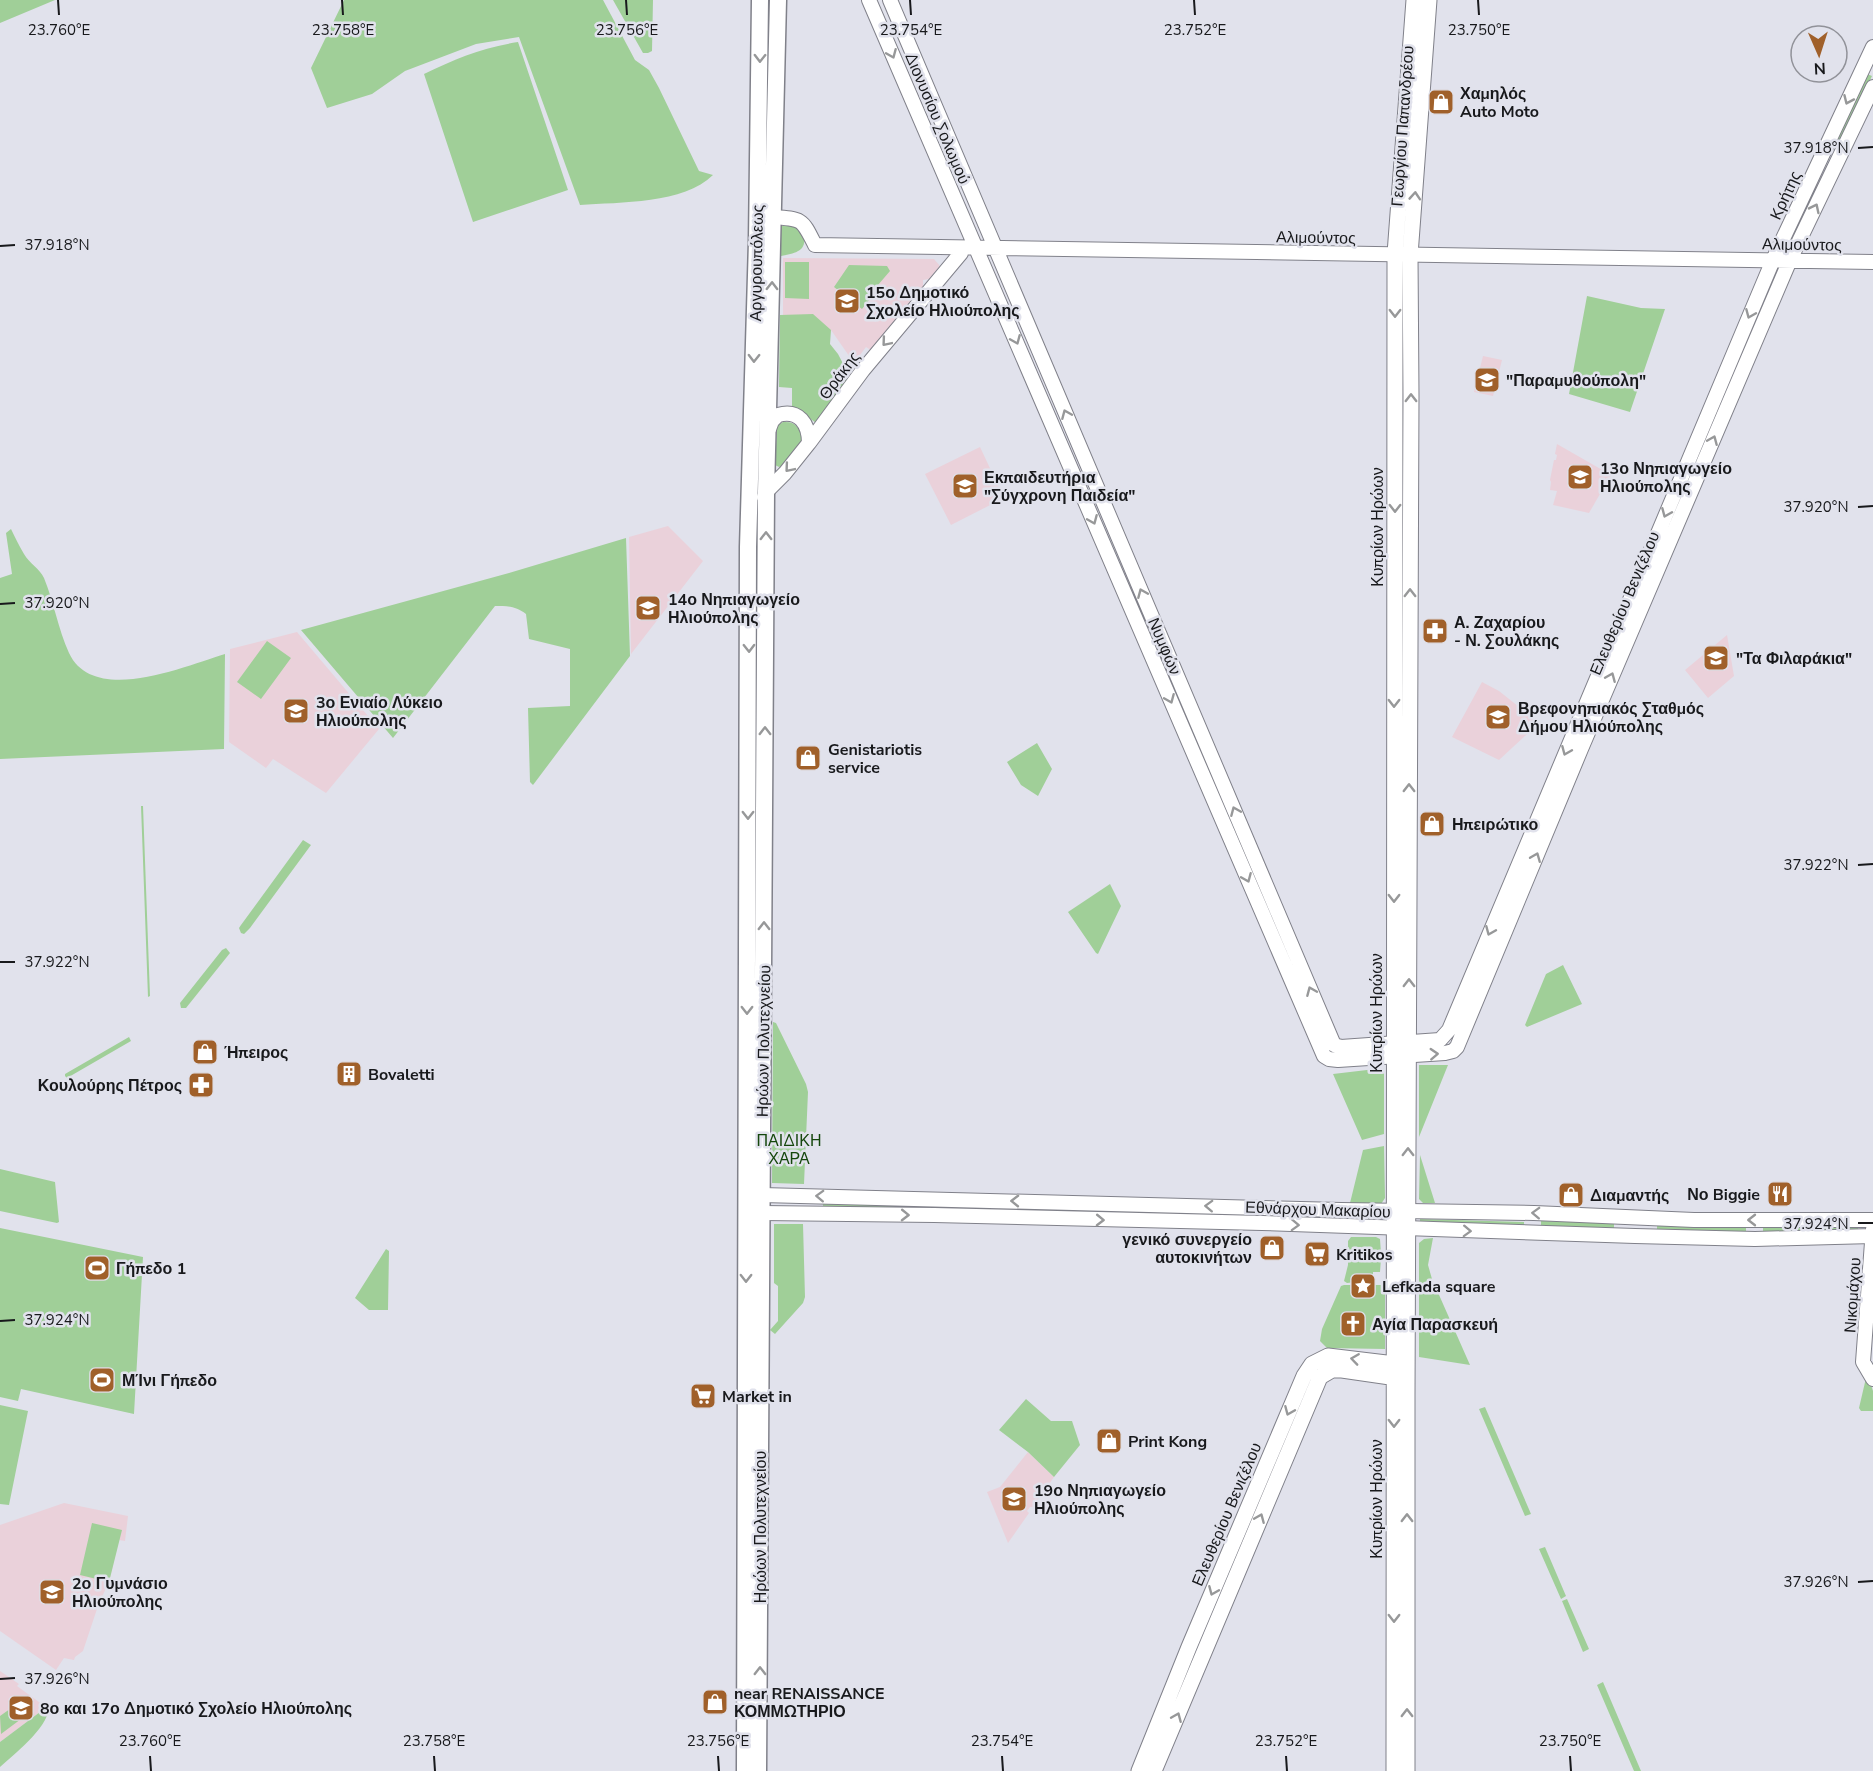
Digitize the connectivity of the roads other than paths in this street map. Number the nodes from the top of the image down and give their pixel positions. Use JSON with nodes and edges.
{"nodes":[{"id":1,"x":760,"y":0,"type":"edge"},
{"id":2,"x":778,"y":0,"type":"edge"},
{"id":3,"x":869,"y":0,"type":"edge"},
{"id":4,"x":890,"y":0,"type":"edge"},
{"id":5,"x":1414,"y":0,"type":"edge"},
{"id":6,"x":1429,"y":0,"type":"edge"},
{"id":7,"x":1873,"y":47,"type":"edge"},
{"id":8,"x":1873,"y":87,"type":"edge"},
{"id":9,"x":773,"y":217,"type":"junction"},
{"id":10,"x":962,"y":248,"type":"junction"},
{"id":11,"x":976,"y":248,"type":"junction"},
{"id":12,"x":996,"y":248,"type":"junction"},
{"id":13,"x":1403,"y":254,"type":"junction"},
{"id":14,"x":1773,"y":260,"type":"junction"},
{"id":15,"x":1790,"y":260,"type":"junction"},
{"id":16,"x":1873,"y":262,"type":"edge"},
{"id":17,"x":769,"y":429,"type":"junction"},
{"id":18,"x":809,"y":443,"type":"junction"},
{"id":19,"x":766,"y":492,"type":"junction"},
{"id":20,"x":749,"y":527,"type":"junction"},
{"id":21,"x":1401,"y":1049,"type":"junction"},
{"id":22,"x":762,"y":1195,"type":"junction"},
{"id":23,"x":1401,"y":1211,"type":"junction"},
{"id":24,"x":762,"y":1213,"type":"junction"},
{"id":25,"x":1873,"y":1220,"type":"edge"},
{"id":26,"x":1401,"y":1229,"type":"junction"},
{"id":27,"x":1873,"y":1229,"type":"edge"},
{"id":28,"x":1873,"y":1236,"type":"edge"},
{"id":29,"x":1400,"y":1372,"type":"junction"},
{"id":30,"x":1873,"y":1379,"type":"edge"},
{"id":31,"x":745,"y":1771,"type":"edge"},
{"id":32,"x":758,"y":1771,"type":"edge"},
{"id":33,"x":1139,"y":1771,"type":"edge"},
{"id":34,"x":1154,"y":1771,"type":"edge"},
{"id":35,"x":1394,"y":1771,"type":"edge"},
{"id":36,"x":1407,"y":1771,"type":"edge"}],
"edges":[{"from":1,"to":20,"type":"main road","name":"Αργυρουπόλεως","one_way":true},
{"from":2,"to":9,"type":"main road","name":"Αργυρουπόλεως"},
{"from":3,"to":11,"type":"street","name":"Διονυσίου Σολωμού","one_way":true},
{"from":4,"to":12,"type":"street","name":"Διονυσίου Σολωμού"},
{"from":5,"to":13,"type":"main road","name":"Γεωργίου Παπανδρέου"},
{"from":13,"to":6,"type":"main road","name":"Γεωργίου Παπανδρέου","one_way":true},
{"from":7,"to":14,"type":"street","name":"Κρήτης","one_way":true},
{"from":15,"to":8,"type":"street","name":"Κρήτης","one_way":true},
{"from":9,"to":10,"type":"street","name":"Αλιμούντος"},
{"from":17,"to":9,"type":"main road","name":"Αργυρουπόλεως","one_way":true},
{"from":10,"to":11,"type":"street","name":"Αλιμούντος"},
{"from":10,"to":18,"type":"street","name":"Θράκης","one_way":true},
{"from":11,"to":12,"type":"street","name":"Αλιμούντος"},
{"from":11,"to":21,"type":"street","name":"Νυμφών","one_way":true},
{"from":12,"to":13,"type":"street","name":"Αλιμούντος"},
{"from":21,"to":12,"type":"street","name":"Νυμφών","one_way":true},
{"from":13,"to":14,"type":"street","name":"Αλιμούντος"},
{"from":13,"to":21,"type":"main road","name":"Κυπρίων Ηρώων"},
{"from":14,"to":15,"type":"street","name":"Αλιμούντος"},
{"from":14,"to":21,"type":"street","name":"Ελευθερίου Βενιζέλου","one_way":true},
{"from":15,"to":16,"type":"street","name":"Αλιμούντος"},
{"from":21,"to":15,"type":"street","name":"Ελευθερίου Βενιζέλου","one_way":true},
{"from":17,"to":18,"type":"street"},
{"from":17,"to":19,"type":"main road","name":"Αργυρουπόλεως"},
{"from":18,"to":19,"type":"street","name":"Θράκης","one_way":true},
{"from":19,"to":20,"type":"street","name":"Θράκης"},
{"from":22,"to":19,"type":"main road","name":"Ηρώων Πολυτεχνείου","one_way":true},
{"from":20,"to":31,"type":"main road","name":"Ηρώων Πολυτεχνείου","one_way":true},
{"from":21,"to":23,"type":"main road","name":"Κυπρίων Ηρώων"},
{"from":23,"to":22,"type":"street","name":"Εθνάρχου Μακαρίου","one_way":true},
{"from":22,"to":24,"type":"main road","name":"Ηρώων Πολυτεχνείου"},
{"from":25,"to":23,"type":"street","name":"Εθνάρχου Μακαρίου","one_way":true},
{"from":23,"to":26,"type":"main road","name":"Κυπρίων Ηρώων"},
{"from":24,"to":26,"type":"street","name":"Εθνάρχου Μακαρίου","one_way":true},
{"from":32,"to":24,"type":"main road","name":"Ηρώων Πολυτεχνείου","one_way":true},
{"from":26,"to":28,"type":"street","name":"Εθνάρχου Μακαρίου","one_way":true},
{"from":26,"to":29,"type":"main road","name":"Κυπρίων Ηρώων"},
{"from":27,"to":28,"type":"street","name":"Νικομάχου"},
{"from":28,"to":30,"type":"street","name":"Νικομάχου"},
{"from":29,"to":33,"type":"main road","name":"Ελευθερίου Βενιζέλου","one_way":true},
{"from":34,"to":29,"type":"main road","name":"Ελευθερίου Βενιζέλου","one_way":true},
{"from":29,"to":35,"type":"main road","name":"Κυπρίων Ηρώων","one_way":true},
{"from":36,"to":29,"type":"main road","name":"Κυπρίων Ηρώων","one_way":true}]}
